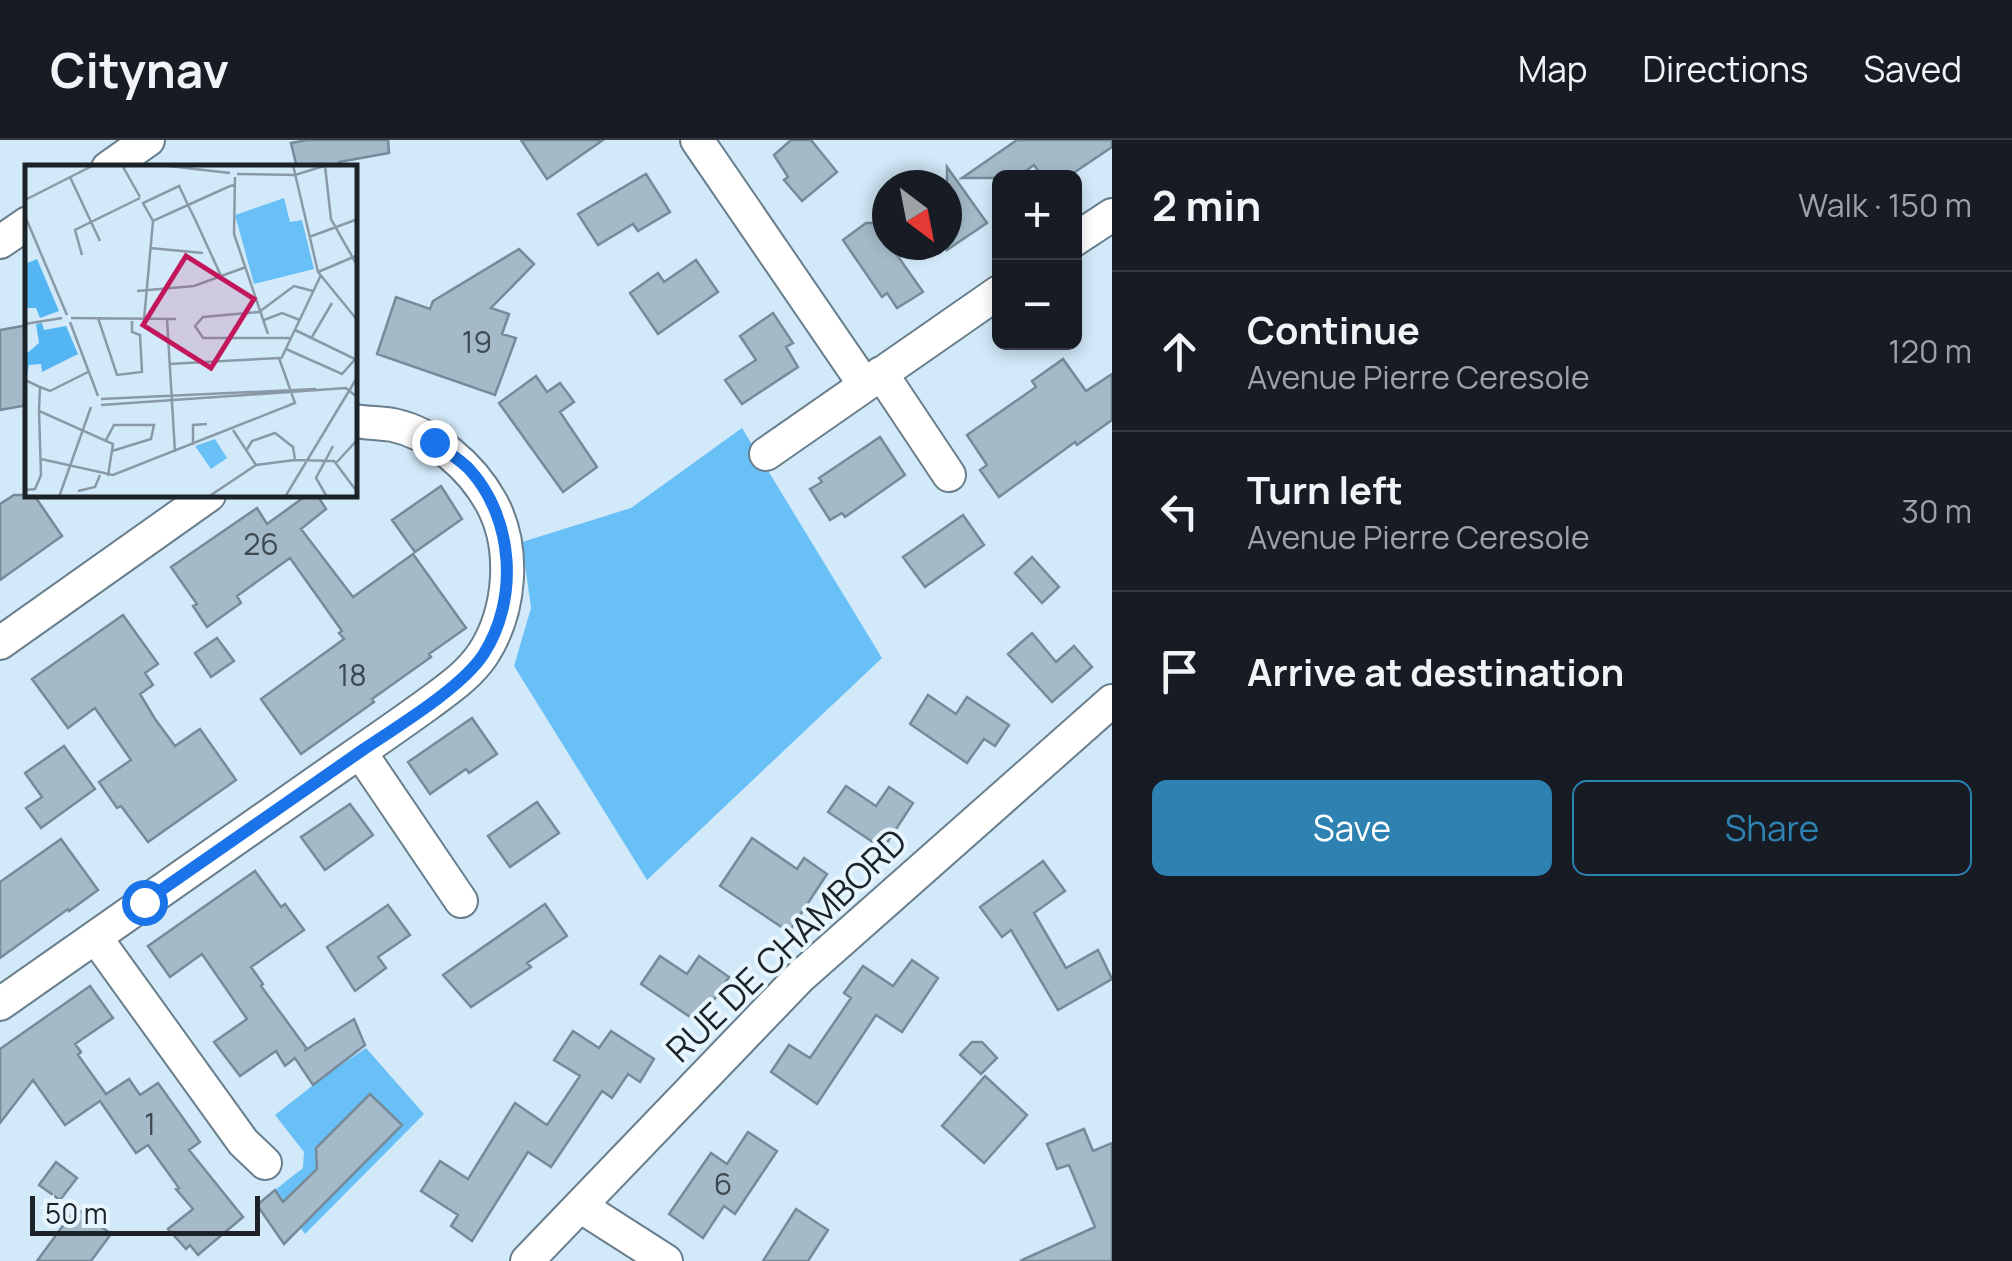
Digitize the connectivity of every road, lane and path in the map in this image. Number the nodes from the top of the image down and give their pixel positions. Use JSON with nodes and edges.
{"nodes":[{"id":1,"x":148,"y":140,"type":"edge"},
{"id":2,"x":697,"y":140,"type":"edge"},
{"id":3,"x":112,"y":165,"type":"edge"},
{"id":4,"x":1112,"y":215,"type":"edge"},
{"id":5,"x":25,"y":225,"type":"edge"},
{"id":6,"x":1082,"y":235,"type":"edge"},
{"id":7,"x":0,"y":242,"type":"edge"},
{"id":8,"x":992,"y":297,"type":"edge"},
{"id":9,"x":872,"y":378,"type":"junction"},
{"id":10,"x":358,"y":421,"type":"edge"},
{"id":11,"x":766,"y":454,"type":"dead end"},
{"id":12,"x":950,"y":476,"type":"dead end"},
{"id":13,"x":205,"y":498,"type":"edge"},
{"id":14,"x":0,"y":642,"type":"edge"},
{"id":15,"x":1112,"y":701,"type":"edge"},
{"id":16,"x":360,"y":752,"type":"junction"},
{"id":17,"x":461,"y":901,"type":"dead end"},
{"id":18,"x":96,"y":938,"type":"junction"},
{"id":19,"x":0,"y":1004,"type":"edge"},
{"id":20,"x":265,"y":1163,"type":"dead end"},
{"id":21,"x":580,"y":1206,"type":"junction"},
{"id":22,"x":528,"y":1261,"type":"edge"},
{"id":23,"x":666,"y":1261,"type":"edge"}],
"edges":[{"from":1,"to":3,"type":"street"},
{"from":2,"to":9,"type":"street"},
{"from":4,"to":6,"type":"street"},
{"from":5,"to":7,"type":"street"},
{"from":8,"to":9,"type":"street"},
{"from":9,"to":11,"type":"street"},
{"from":9,"to":12,"type":"street"},
{"from":10,"to":16,"type":"street"},
{"from":13,"to":14,"type":"street"},
{"from":15,"to":21,"type":"street","name":"RUE DE CHAMBORD"},
{"from":16,"to":17,"type":"street"},
{"from":16,"to":18,"type":"street"},
{"from":18,"to":19,"type":"street"},
{"from":18,"to":20,"type":"street"},
{"from":21,"to":22,"type":"street","name":"RUE DE CHAMBORD"},
{"from":21,"to":23,"type":"street"}]}
